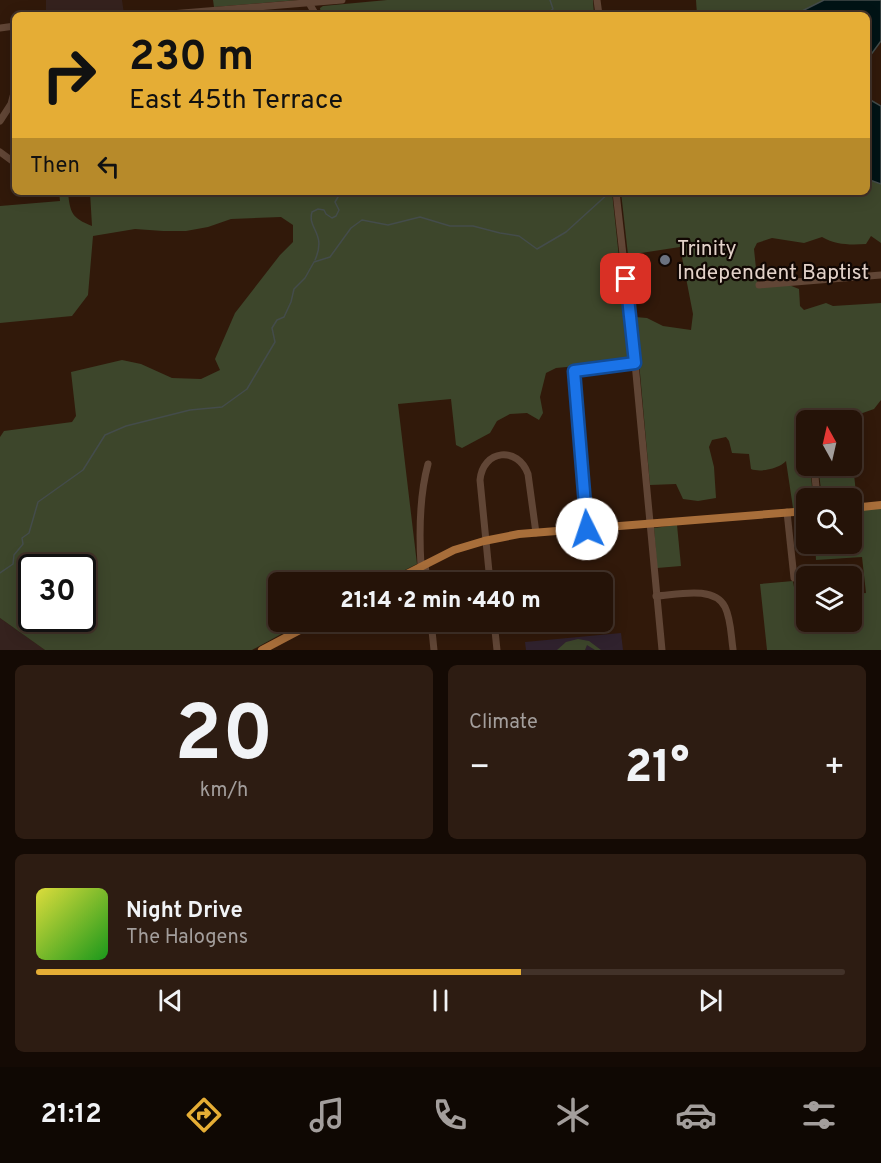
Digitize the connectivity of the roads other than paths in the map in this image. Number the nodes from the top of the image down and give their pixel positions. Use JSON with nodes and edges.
{"nodes":[{"id":1,"x":342,"y":0,"type":"edge"},
{"id":2,"x":318,"y":1,"type":"edge"},
{"id":3,"x":309,"y":3,"type":"junction"},
{"id":4,"x":196,"y":12,"type":"edge"},
{"id":5,"x":314,"y":12,"type":"edge"},
{"id":6,"x":12,"y":100,"type":"edge"},
{"id":7,"x":0,"y":121,"type":"edge"},
{"id":8,"x":616,"y":195,"type":"edge"},
{"id":9,"x":881,"y":274,"type":"edge"},
{"id":10,"x":759,"y":285,"type":"dead end"},
{"id":11,"x":635,"y":363,"type":"junction"},
{"id":12,"x":428,"y":464,"type":"dead end"},
{"id":13,"x":881,"y":505,"type":"edge"},
{"id":14,"x":862,"y":507,"type":"edge"},
{"id":15,"x":787,"y":512,"type":"junction"},
{"id":16,"x":796,"y":512,"type":"edge"},
{"id":17,"x":650,"y":524,"type":"junction"},
{"id":18,"x":587,"y":529,"type":"junction"},
{"id":19,"x":536,"y":533,"type":"junction"},
{"id":20,"x":484,"y":541,"type":"junction"},
{"id":21,"x":423,"y":565,"type":"junction"},
{"id":22,"x":410,"y":572,"type":"edge"},
{"id":23,"x":425,"y":572,"type":"edge"},
{"id":24,"x":489,"y":572,"type":"edge"},
{"id":25,"x":794,"y":578,"type":"dead end"},
{"id":26,"x":656,"y":596,"type":"junction"},
{"id":27,"x":296,"y":632,"type":"edge"},
{"id":28,"x":432,"y":632,"type":"edge"},
{"id":29,"x":495,"y":632,"type":"edge"},
{"id":30,"x":733,"y":649,"type":"edge"},
{"id":31,"x":262,"y":650,"type":"edge"},
{"id":32,"x":434,"y":650,"type":"edge"},
{"id":33,"x":497,"y":650,"type":"edge"},
{"id":34,"x":662,"y":650,"type":"edge"}],
"edges":[{"from":1,"to":2,"type":"street"},
{"from":2,"to":3,"type":"street"},
{"from":3,"to":4,"type":"street"},
{"from":3,"to":5,"type":"street"},
{"from":6,"to":7,"type":"street"},
{"from":8,"to":11,"type":"street"},
{"from":9,"to":10,"type":"street"},
{"from":11,"to":17,"type":"street"},
{"from":11,"to":18,"type":"street"},
{"from":12,"to":21,"type":"street"},
{"from":13,"to":14,"type":"main road"},
{"from":15,"to":16,"type":"main road"},
{"from":15,"to":17,"type":"main road"},
{"from":15,"to":25,"type":"street"},
{"from":17,"to":18,"type":"main road"},
{"from":17,"to":26,"type":"street"},
{"from":18,"to":19,"type":"main road"},
{"from":19,"to":20,"type":"main road"},
{"from":19,"to":20,"type":"street"},
{"from":20,"to":21,"type":"main road"},
{"from":20,"to":24,"type":"street"},
{"from":21,"to":22,"type":"main road"},
{"from":21,"to":23,"type":"street"},
{"from":26,"to":30,"type":"street"},
{"from":26,"to":34,"type":"street"},
{"from":27,"to":31,"type":"main road"},
{"from":28,"to":32,"type":"street"},
{"from":29,"to":33,"type":"street"}]}
